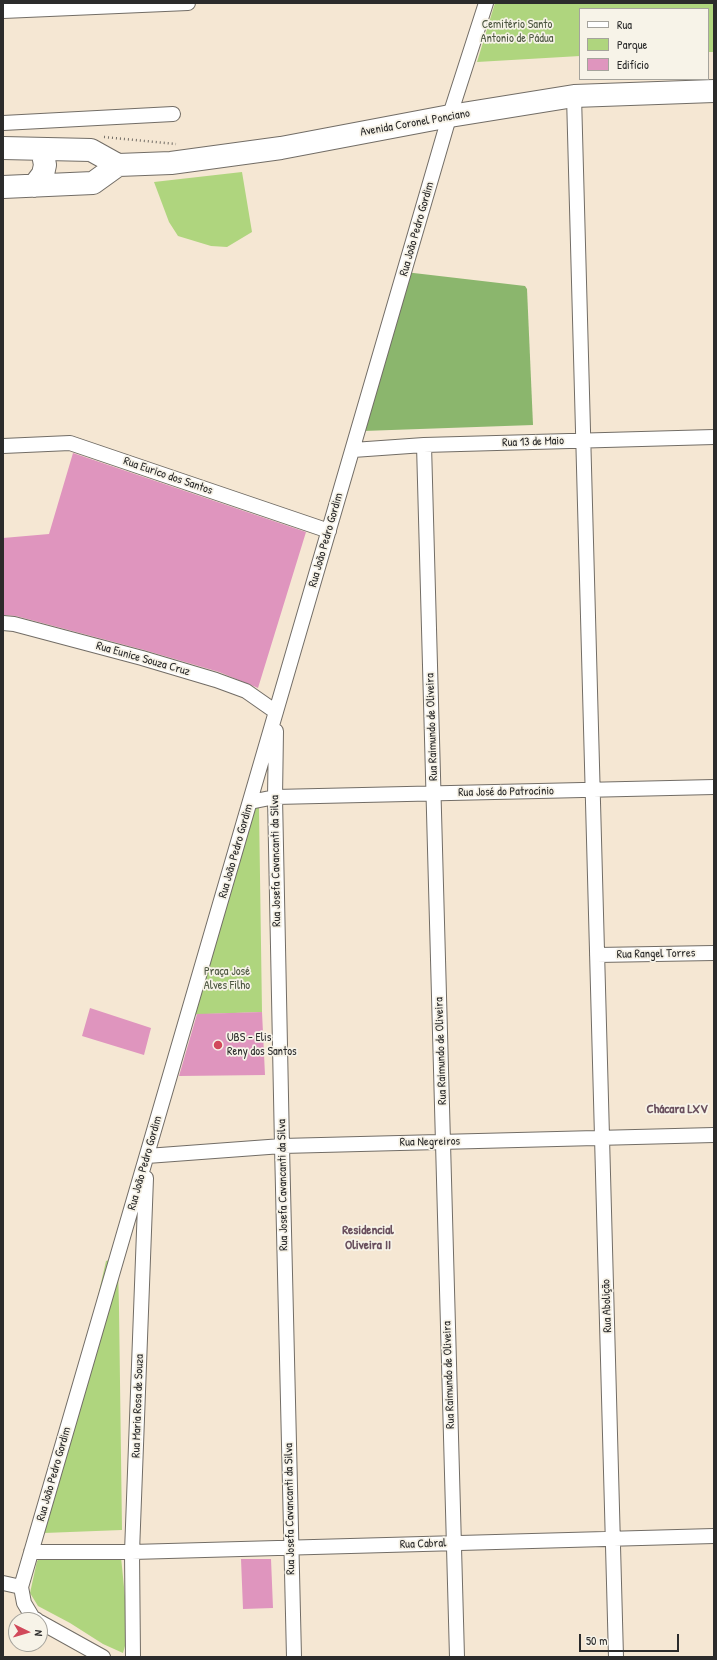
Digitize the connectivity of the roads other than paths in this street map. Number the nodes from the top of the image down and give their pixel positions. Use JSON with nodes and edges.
{"nodes":[{"id":1,"x":188,"y":3,"type":"edge"},
{"id":2,"x":486,"y":3,"type":"edge"},
{"id":3,"x":3,"y":11,"type":"edge"},
{"id":4,"x":714,"y":91,"type":"edge"},
{"id":5,"x":574,"y":96,"type":"junction"},
{"id":6,"x":172,"y":114,"type":"dead end"},
{"id":7,"x":450,"y":116,"type":"junction"},
{"id":8,"x":3,"y":123,"type":"edge"},
{"id":9,"x":3,"y":148,"type":"edge"},
{"id":10,"x":38,"y":149,"type":"junction"},
{"id":11,"x":118,"y":165,"type":"junction"},
{"id":12,"x":34,"y":186,"type":"junction"},
{"id":13,"x":3,"y":187,"type":"edge"},
{"id":14,"x":714,"y":437,"type":"edge"},
{"id":15,"x":583,"y":441,"type":"junction"},
{"id":16,"x":424,"y":445,"type":"junction"},
{"id":17,"x":3,"y":446,"type":"edge"},
{"id":18,"x":353,"y":450,"type":"junction"},
{"id":19,"x":329,"y":531,"type":"junction"},
{"id":20,"x":3,"y":622,"type":"edge"},
{"id":21,"x":276,"y":712,"type":"junction"},
{"id":22,"x":714,"y":787,"type":"edge"},
{"id":23,"x":593,"y":790,"type":"junction"},
{"id":24,"x":434,"y":794,"type":"junction"},
{"id":25,"x":275,"y":797,"type":"junction"},
{"id":26,"x":250,"y":802,"type":"junction"},
{"id":27,"x":714,"y":953,"type":"edge"},
{"id":28,"x":597,"y":955,"type":"junction"},
{"id":29,"x":714,"y":1135,"type":"edge"},
{"id":30,"x":602,"y":1138,"type":"junction"},
{"id":31,"x":443,"y":1142,"type":"junction"},
{"id":32,"x":282,"y":1146,"type":"junction"},
{"id":33,"x":147,"y":1156,"type":"junction"},
{"id":34,"x":714,"y":1536,"type":"edge"},
{"id":35,"x":613,"y":1538,"type":"junction"},
{"id":36,"x":454,"y":1543,"type":"junction"},
{"id":37,"x":291,"y":1547,"type":"junction"},
{"id":38,"x":32,"y":1552,"type":"junction"},
{"id":39,"x":132,"y":1552,"type":"junction"},
{"id":40,"x":3,"y":1583,"type":"edge"},
{"id":41,"x":21,"y":1586,"type":"junction"},
{"id":42,"x":29,"y":1612,"type":"edge"},
{"id":43,"x":48,"y":1626,"type":"edge"},
{"id":44,"x":103,"y":1657,"type":"edge"},
{"id":45,"x":133,"y":1657,"type":"edge"},
{"id":46,"x":294,"y":1657,"type":"edge"},
{"id":47,"x":457,"y":1657,"type":"edge"},
{"id":48,"x":616,"y":1657,"type":"edge"}],
"edges":[{"from":1,"to":3,"type":"street"},
{"from":2,"to":7,"type":"street","name":"Rua João Pedro Gordim"},
{"from":4,"to":5,"type":"main road","name":"Avenida Coronel Ponciano"},
{"from":5,"to":7,"type":"main road","name":"Avenida Coronel Ponciano"},
{"from":5,"to":15,"type":"street","name":"Rua Abolição"},
{"from":6,"to":8,"type":"street"},
{"from":7,"to":11,"type":"main road","name":"Avenida Coronel Ponciano"},
{"from":7,"to":18,"type":"street","name":"Rua João Pedro Gordim"},
{"from":9,"to":10,"type":"main road"},
{"from":10,"to":11,"type":"main road"},
{"from":10,"to":12,"type":"main road"},
{"from":11,"to":12,"type":"main road"},
{"from":12,"to":13,"type":"main road"},
{"from":14,"to":15,"type":"street","name":"Rua 13 de Maio"},
{"from":15,"to":16,"type":"street","name":"Rua 13 de Maio"},
{"from":15,"to":23,"type":"street","name":"Rua Abolição"},
{"from":16,"to":18,"type":"street","name":"Rua 13 de Maio"},
{"from":16,"to":24,"type":"street","name":"Rua Raimundo de Oliveira"},
{"from":17,"to":19,"type":"street","name":"Rua Eurico dos Santos"},
{"from":18,"to":19,"type":"street","name":"Rua João Pedro Gordim"},
{"from":19,"to":21,"type":"street","name":"Rua João Pedro Gordim"},
{"from":20,"to":21,"type":"street","name":"Rua Eunice Souza Cruz"},
{"from":21,"to":25,"type":"street","name":"Rua Josefa Cavancanti da Silva"},
{"from":21,"to":26,"type":"street","name":"Rua João Pedro Gordim"},
{"from":22,"to":23,"type":"street","name":"Rua José do Patrocínio"},
{"from":23,"to":24,"type":"street","name":"Rua José do Patrocínio"},
{"from":23,"to":28,"type":"street","name":"Rua Abolição"},
{"from":24,"to":25,"type":"street","name":"Rua José do Patrocínio"},
{"from":24,"to":31,"type":"street","name":"Rua Raimundo de Oliveira"},
{"from":25,"to":26,"type":"street","name":"Rua José do Patrocínio"},
{"from":25,"to":32,"type":"street","name":"Rua Josefa Cavancanti da Silva"},
{"from":26,"to":33,"type":"street","name":"Rua João Pedro Gordim"},
{"from":27,"to":28,"type":"street","name":"Rua Rangel Torres"},
{"from":28,"to":30,"type":"street","name":"Rua Abolição"},
{"from":29,"to":30,"type":"street","name":"Rua Negreiros"},
{"from":30,"to":31,"type":"street","name":"Rua Negreiros"},
{"from":30,"to":35,"type":"street","name":"Rua Abolição"},
{"from":31,"to":32,"type":"street","name":"Rua Negreiros"},
{"from":31,"to":36,"type":"street","name":"Rua Raimundo de Oliveira"},
{"from":32,"to":33,"type":"street","name":"Rua Negreiros"},
{"from":32,"to":37,"type":"street","name":"Rua Josefa Cavancanti da Silva"},
{"from":33,"to":38,"type":"street","name":"Rua João Pedro Gordim"},
{"from":33,"to":39,"type":"street","name":"Rua Maria Rosa de Souza"},
{"from":34,"to":35,"type":"street","name":"Rua Cabral"},
{"from":35,"to":36,"type":"street","name":"Rua Cabral"},
{"from":35,"to":48,"type":"street","name":"Rua Abolição"},
{"from":36,"to":37,"type":"street","name":"Rua Cabral"},
{"from":36,"to":47,"type":"street","name":"Rua Raimundo de Oliveira"},
{"from":37,"to":39,"type":"street","name":"Rua Cabral"},
{"from":37,"to":46,"type":"street","name":"Rua Josefa Cavancanti da Silva"},
{"from":38,"to":39,"type":"street","name":"Rua Cabral"},
{"from":38,"to":41,"type":"street","name":"Rua João Pedro Gordim"},
{"from":39,"to":45,"type":"street","name":"Rua Maria Rosa de Souza"},
{"from":40,"to":41,"type":"street"},
{"from":41,"to":42,"type":"street"},
{"from":43,"to":44,"type":"street"}]}
